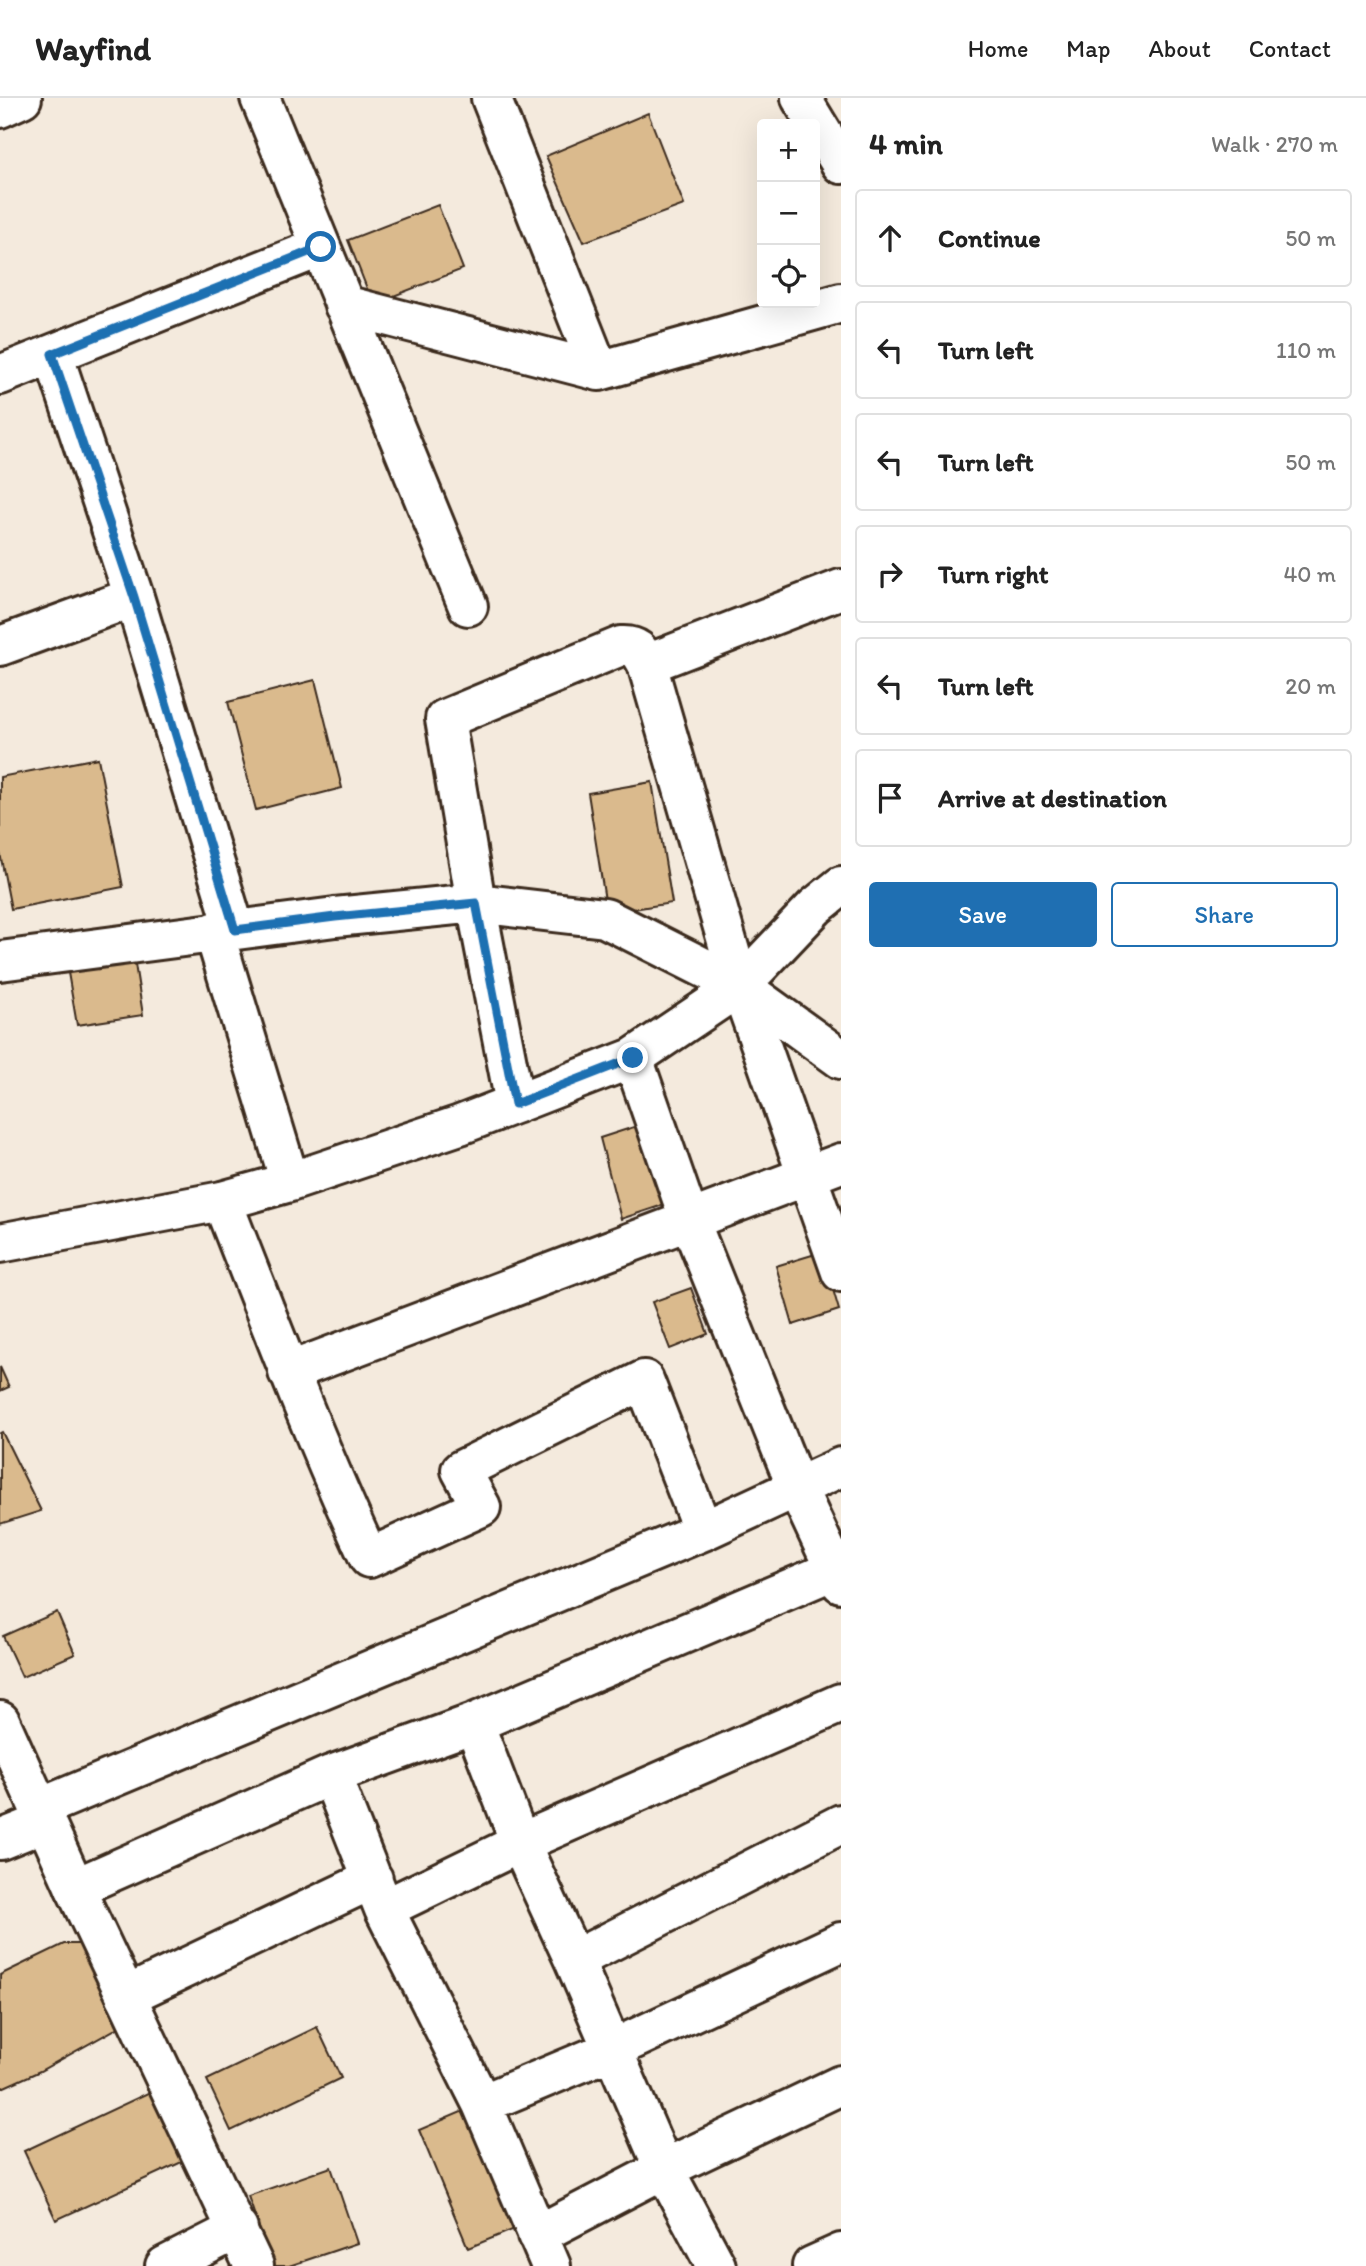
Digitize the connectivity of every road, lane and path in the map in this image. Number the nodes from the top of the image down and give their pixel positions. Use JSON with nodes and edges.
{"nodes":[{"id":1,"x":22,"y":98,"type":"edge"},
{"id":2,"x":260,"y":98,"type":"edge"},
{"id":3,"x":491,"y":98,"type":"edge"},
{"id":4,"x":521,"y":98,"type":"edge"},
{"id":5,"x":801,"y":98,"type":"edge"},
{"id":6,"x":0,"y":108,"type":"edge"},
{"id":7,"x":506,"y":137,"type":"junction"},
{"id":8,"x":841,"y":164,"type":"edge"},
{"id":9,"x":321,"y":247,"type":"junction"},
{"id":10,"x":841,"y":303,"type":"edge"},
{"id":11,"x":344,"y":305,"type":"junction"},
{"id":12,"x":52,"y":354,"type":"junction"},
{"id":13,"x":599,"y":370,"type":"junction"},
{"id":14,"x":0,"y":375,"type":"edge"},
{"id":15,"x":841,"y":589,"type":"edge"},
{"id":16,"x":134,"y":597,"type":"junction"},
{"id":17,"x":468,"y":607,"type":"dead end"},
{"id":18,"x":0,"y":646,"type":"edge"},
{"id":19,"x":647,"y":664,"type":"junction"},
{"id":20,"x":841,"y":886,"type":"edge"},
{"id":21,"x":476,"y":903,"type":"junction"},
{"id":22,"x":225,"y":931,"type":"junction"},
{"id":23,"x":0,"y":961,"type":"edge"},
{"id":24,"x":740,"y":986,"type":"junction"},
{"id":25,"x":633,"y":1058,"type":"junction"},
{"id":26,"x":841,"y":1059,"type":"edge"},
{"id":27,"x":515,"y":1104,"type":"junction"},
{"id":28,"x":825,"y":1170,"type":"edge"},
{"id":29,"x":290,"y":1182,"type":"junction"},
{"id":30,"x":222,"y":1201,"type":"junction"},
{"id":31,"x":689,"y":1219,"type":"junction"},
{"id":32,"x":0,"y":1243,"type":"edge"},
{"id":33,"x":841,"y":1272,"type":"edge"},
{"id":34,"x":288,"y":1372,"type":"junction"},
{"id":35,"x":841,"y":1467,"type":"edge"},
{"id":36,"x":797,"y":1488,"type":"junction"},
{"id":37,"x":703,"y":1531,"type":"junction"},
{"id":38,"x":839,"y":1573,"type":"edge"},
{"id":39,"x":841,"y":1703,"type":"edge"},
{"id":40,"x":0,"y":1721,"type":"edge"},
{"id":41,"x":474,"y":1723,"type":"junction"},
{"id":42,"x":331,"y":1775,"type":"junction"},
{"id":43,"x":42,"y":1815,"type":"junction"},
{"id":44,"x":841,"y":1824,"type":"edge"},
{"id":45,"x":0,"y":1840,"type":"edge"},
{"id":46,"x":520,"y":1843,"type":"junction"},
{"id":47,"x":75,"y":1888,"type":"junction"},
{"id":48,"x":379,"y":1894,"type":"junction"},
{"id":49,"x":841,"y":1942,"type":"edge"},
{"id":50,"x":574,"y":1960,"type":"junction"},
{"id":51,"x":126,"y":1996,"type":"junction"},
{"id":52,"x":611,"y":2050,"type":"junction"},
{"id":53,"x":841,"y":2085,"type":"edge"},
{"id":54,"x":482,"y":2104,"type":"junction"},
{"id":55,"x":664,"y":2169,"type":"junction"},
{"id":56,"x":238,"y":2229,"type":"junction"},
{"id":57,"x":544,"y":2250,"type":"edge"},
{"id":58,"x":841,"y":2253,"type":"edge"},
{"id":59,"x":165,"y":2266,"type":"edge"},
{"id":60,"x":254,"y":2266,"type":"edge"},
{"id":61,"x":716,"y":2266,"type":"edge"},
{"id":62,"x":812,"y":2266,"type":"edge"}],
"edges":[{"from":1,"to":6,"type":"street"},
{"from":2,"to":9,"type":"street"},
{"from":3,"to":7,"type":"street"},
{"from":4,"to":7,"type":"street"},
{"from":5,"to":8,"type":"street"},
{"from":7,"to":13,"type":"street"},
{"from":9,"to":11,"type":"street"},
{"from":9,"to":12,"type":"street"},
{"from":10,"to":13,"type":"street"},
{"from":11,"to":13,"type":"street"},
{"from":11,"to":17,"type":"street"},
{"from":12,"to":14,"type":"street"},
{"from":12,"to":16,"type":"street"},
{"from":15,"to":19,"type":"street"},
{"from":16,"to":18,"type":"street"},
{"from":16,"to":22,"type":"street"},
{"from":19,"to":21,"type":"street"},
{"from":19,"to":24,"type":"street"},
{"from":20,"to":24,"type":"street"},
{"from":21,"to":22,"type":"street"},
{"from":21,"to":24,"type":"street"},
{"from":21,"to":27,"type":"street"},
{"from":22,"to":23,"type":"street"},
{"from":22,"to":29,"type":"street"},
{"from":24,"to":25,"type":"street"},
{"from":24,"to":26,"type":"street"},
{"from":24,"to":28,"type":"street"},
{"from":25,"to":27,"type":"street"},
{"from":25,"to":31,"type":"street"},
{"from":27,"to":29,"type":"street"},
{"from":28,"to":31,"type":"street"},
{"from":28,"to":33,"type":"street"},
{"from":29,"to":30,"type":"street"},
{"from":30,"to":32,"type":"street"},
{"from":30,"to":34,"type":"street"},
{"from":31,"to":34,"type":"street"},
{"from":31,"to":36,"type":"street"},
{"from":34,"to":37,"type":"street"},
{"from":35,"to":36,"type":"street"},
{"from":36,"to":37,"type":"street"},
{"from":36,"to":38,"type":"street"},
{"from":37,"to":43,"type":"street"},
{"from":38,"to":41,"type":"street"},
{"from":39,"to":46,"type":"street"},
{"from":40,"to":43,"type":"street"},
{"from":41,"to":42,"type":"street"},
{"from":41,"to":46,"type":"street"},
{"from":42,"to":47,"type":"street"},
{"from":42,"to":48,"type":"street"},
{"from":43,"to":45,"type":"street"},
{"from":43,"to":47,"type":"street"},
{"from":44,"to":50,"type":"street"},
{"from":46,"to":48,"type":"street"},
{"from":46,"to":50,"type":"street"},
{"from":47,"to":51,"type":"street"},
{"from":48,"to":51,"type":"street"},
{"from":48,"to":54,"type":"street"},
{"from":49,"to":52,"type":"street"},
{"from":50,"to":52,"type":"street"},
{"from":51,"to":56,"type":"street"},
{"from":52,"to":54,"type":"street"},
{"from":52,"to":55,"type":"street"},
{"from":53,"to":55,"type":"street"},
{"from":54,"to":57,"type":"street"},
{"from":55,"to":57,"type":"street"},
{"from":55,"to":61,"type":"street"},
{"from":56,"to":59,"type":"street"},
{"from":56,"to":60,"type":"street"},
{"from":58,"to":62,"type":"street"}]}
